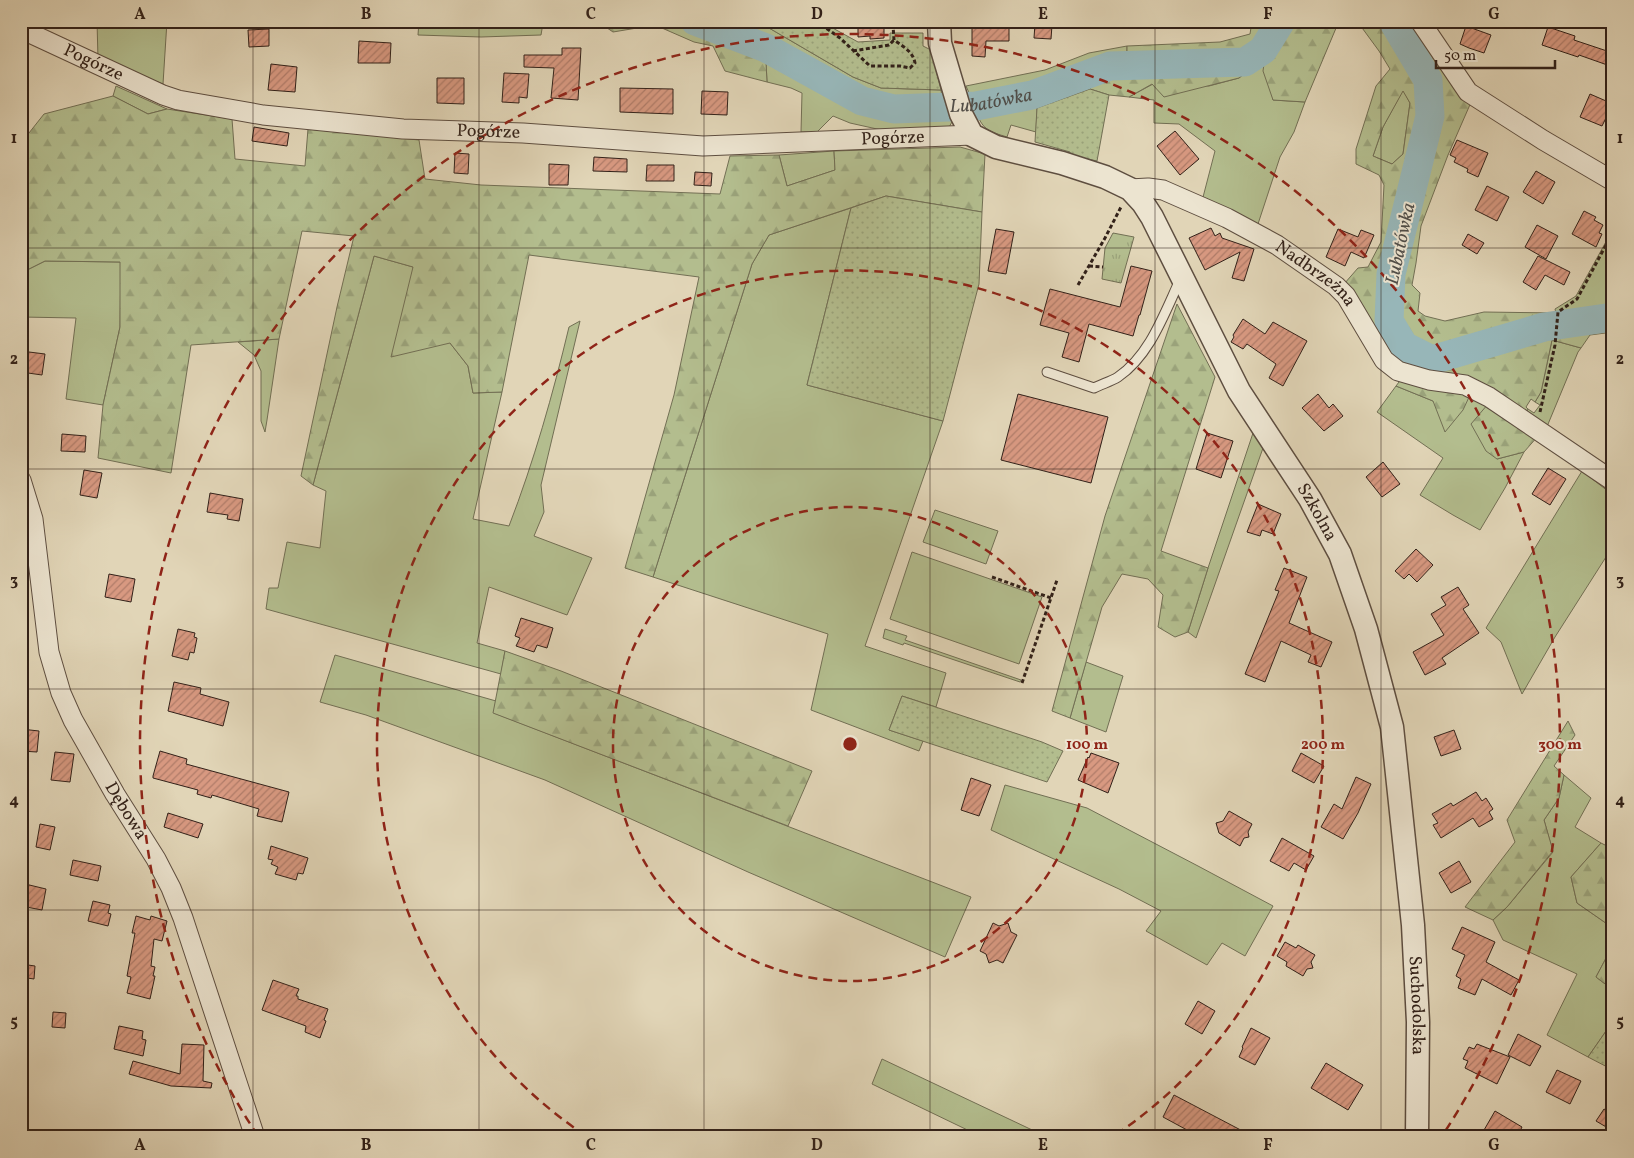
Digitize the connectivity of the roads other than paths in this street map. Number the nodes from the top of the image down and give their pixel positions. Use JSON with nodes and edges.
{"nodes":[{"id":1,"x":940,"y":21,"type":"edge"},
{"id":2,"x":1420,"y":21,"type":"edge"},
{"id":3,"x":21,"y":29,"type":"edge"},
{"id":4,"x":972,"y":135,"type":"junction"},
{"id":5,"x":1613,"y":181,"type":"edge"},
{"id":6,"x":1130,"y":189,"type":"junction"},
{"id":7,"x":1181,"y":277,"type":"junction"},
{"id":8,"x":1047,"y":372,"type":"dead end"},
{"id":9,"x":21,"y":480,"type":"edge"},
{"id":10,"x":1613,"y":481,"type":"edge"},
{"id":11,"x":1408,"y":874,"type":"joint"},
{"id":12,"x":255,"y":1137,"type":"edge"},
{"id":13,"x":1417,"y":1137,"type":"edge"}],
"edges":[{"from":1,"to":4,"type":"street"},
{"from":2,"to":5,"type":"street"},
{"from":3,"to":4,"type":"street","name":"Pogórze"},
{"from":4,"to":6,"type":"street","name":"Nadbrzeżna"},
{"from":6,"to":7,"type":"street","name":"Szkolna"},
{"from":6,"to":10,"type":"street","name":"Nadbrzeżna"},
{"from":7,"to":8,"type":"lane"},
{"from":7,"to":11,"type":"street","name":"Szkolna"},
{"from":9,"to":12,"type":"street","name":"Dębowa"},
{"from":11,"to":13,"type":"street","name":"Suchodolska"}]}
